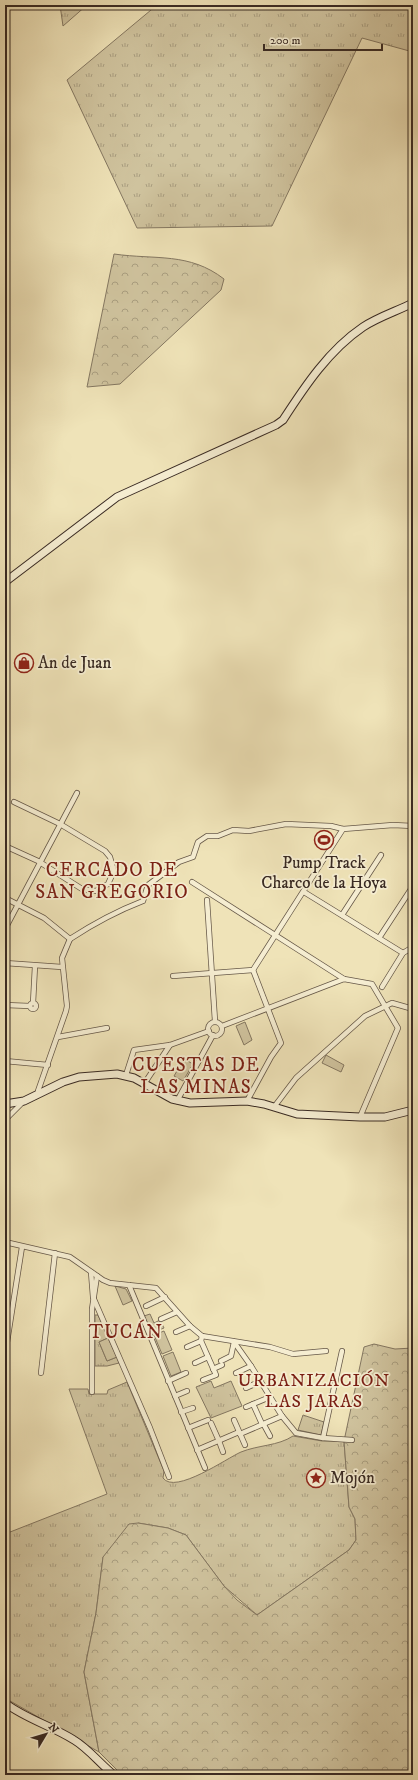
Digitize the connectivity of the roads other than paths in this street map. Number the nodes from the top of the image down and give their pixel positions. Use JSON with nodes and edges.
{"nodes":[{"id":1,"x":413,"y":303,"type":"edge"},
{"id":2,"x":5,"y":582,"type":"edge"},
{"id":3,"x":76,"y":793,"type":"dead end"},
{"id":4,"x":14,"y":802,"type":"dead end"},
{"id":5,"x":60,"y":824,"type":"junction"},
{"id":6,"x":413,"y":826,"type":"edge"},
{"id":7,"x":343,"y":829,"type":"junction"},
{"id":8,"x":5,"y":846,"type":"edge"},
{"id":9,"x":381,"y":855,"type":"dead end"},
{"id":10,"x":40,"y":862,"type":"junction"},
{"id":11,"x":192,"y":882,"type":"dead end"},
{"id":12,"x":413,"y":886,"type":"edge"},
{"id":13,"x":206,"y":891,"type":"junction"},
{"id":14,"x":304,"y":892,"type":"junction"},
{"id":15,"x":213,"y":895,"type":"junction"},
{"id":16,"x":5,"y":898,"type":"edge"},
{"id":17,"x":207,"y":900,"type":"junction"},
{"id":18,"x":18,"y":904,"type":"junction"},
{"id":19,"x":342,"y":915,"type":"junction"},
{"id":20,"x":5,"y":929,"type":"edge"},
{"id":21,"x":276,"y":935,"type":"junction"},
{"id":22,"x":379,"y":938,"type":"junction"},
{"id":23,"x":70,"y":939,"type":"junction"},
{"id":24,"x":413,"y":947,"type":"edge"},
{"id":25,"x":404,"y":953,"type":"junction"},
{"id":26,"x":5,"y":963,"type":"edge"},
{"id":27,"x":35,"y":966,"type":"junction"},
{"id":28,"x":62,"y":967,"type":"junction"},
{"id":29,"x":253,"y":970,"type":"junction"},
{"id":30,"x":212,"y":973,"type":"junction"},
{"id":31,"x":336,"y":974,"type":"junction"},
{"id":32,"x":173,"y":976,"type":"dead end"},
{"id":33,"x":344,"y":980,"type":"junction"},
{"id":34,"x":335,"y":983,"type":"junction"},
{"id":35,"x":382,"y":987,"type":"dead end"},
{"id":36,"x":5,"y":1005,"type":"edge"},
{"id":37,"x":385,"y":1006,"type":"junction"},
{"id":38,"x":268,"y":1009,"type":"junction"},
{"id":39,"x":413,"y":1009,"type":"edge"},
{"id":40,"x":215,"y":1021,"type":"junction"},
{"id":41,"x":222,"y":1026,"type":"junction"},
{"id":42,"x":107,"y":1028,"type":"dead end"},
{"id":43,"x":209,"y":1031,"type":"junction"},
{"id":44,"x":213,"y":1036,"type":"junction"},
{"id":45,"x":58,"y":1037,"type":"junction"},
{"id":46,"x":170,"y":1045,"type":"junction"},
{"id":47,"x":5,"y":1061,"type":"edge"},
{"id":48,"x":48,"y":1065,"type":"junction"},
{"id":49,"x":126,"y":1075,"type":"junction"},
{"id":50,"x":144,"y":1084,"type":"junction"},
{"id":51,"x":40,"y":1094,"type":"junction"},
{"id":52,"x":24,"y":1101,"type":"junction"},
{"id":53,"x":177,"y":1101,"type":"junction"},
{"id":54,"x":247,"y":1101,"type":"junction"},
{"id":55,"x":8,"y":1104,"type":"edge"},
{"id":56,"x":274,"y":1107,"type":"junction"},
{"id":57,"x":413,"y":1110,"type":"edge"},
{"id":58,"x":12,"y":1112,"type":"junction"},
{"id":59,"x":360,"y":1117,"type":"junction"},
{"id":60,"x":5,"y":1120,"type":"edge"},
{"id":61,"x":5,"y":1242,"type":"edge"},
{"id":62,"x":22,"y":1247,"type":"junction"},
{"id":63,"x":55,"y":1253,"type":"junction"},
{"id":64,"x":91,"y":1272,"type":"junction"},
{"id":65,"x":97,"y":1276,"type":"junction"},
{"id":66,"x":129,"y":1285,"type":"junction"},
{"id":67,"x":93,"y":1297,"type":"junction"},
{"id":68,"x":165,"y":1297,"type":"junction"},
{"id":69,"x":146,"y":1306,"type":"dead end"},
{"id":70,"x":177,"y":1312,"type":"junction"},
{"id":71,"x":161,"y":1318,"type":"dead end"},
{"id":72,"x":190,"y":1326,"type":"junction"},
{"id":73,"x":176,"y":1332,"type":"dead end"},
{"id":74,"x":201,"y":1338,"type":"junction"},
{"id":75,"x":234,"y":1342,"type":"junction"},
{"id":76,"x":187,"y":1347,"type":"dead end"},
{"id":77,"x":326,"y":1351,"type":"dead end"},
{"id":78,"x":342,"y":1351,"type":"dead end"},
{"id":79,"x":5,"y":1355,"type":"edge"},
{"id":80,"x":208,"y":1357,"type":"junction"},
{"id":81,"x":195,"y":1363,"type":"dead end"},
{"id":82,"x":251,"y":1366,"type":"junction"},
{"id":83,"x":213,"y":1368,"type":"junction"},
{"id":84,"x":41,"y":1373,"type":"dead end"},
{"id":85,"x":186,"y":1373,"type":"dead end"},
{"id":86,"x":236,"y":1373,"type":"dead end"},
{"id":87,"x":168,"y":1380,"type":"junction"},
{"id":88,"x":203,"y":1380,"type":"dead end"},
{"id":89,"x":261,"y":1381,"type":"junction"},
{"id":90,"x":246,"y":1388,"type":"dead end"},
{"id":91,"x":187,"y":1391,"type":"dead end"},
{"id":92,"x":92,"y":1392,"type":"dead end"},
{"id":93,"x":175,"y":1396,"type":"junction"},
{"id":94,"x":270,"y":1397,"type":"junction"},
{"id":95,"x":253,"y":1404,"type":"junction"},
{"id":96,"x":193,"y":1408,"type":"dead end"},
{"id":97,"x":246,"y":1408,"type":"dead end"},
{"id":98,"x":181,"y":1412,"type":"junction"},
{"id":99,"x":282,"y":1416,"type":"junction"},
{"id":100,"x":234,"y":1420,"type":"dead end"},
{"id":101,"x":263,"y":1424,"type":"junction"},
{"id":102,"x":188,"y":1428,"type":"junction"},
{"id":103,"x":240,"y":1433,"type":"junction"},
{"id":104,"x":270,"y":1436,"type":"dead end"},
{"id":105,"x":323,"y":1438,"type":"junction"},
{"id":106,"x":352,"y":1440,"type":"dead end"},
{"id":107,"x":219,"y":1441,"type":"junction"},
{"id":108,"x":245,"y":1445,"type":"dead end"},
{"id":109,"x":197,"y":1450,"type":"junction"},
{"id":110,"x":223,"y":1452,"type":"dead end"},
{"id":111,"x":205,"y":1468,"type":"dead end"},
{"id":112,"x":169,"y":1477,"type":"dead end"},
{"id":113,"x":5,"y":1703,"type":"edge"},
{"id":114,"x":114,"y":1775,"type":"edge"},
{"id":115,"x":293,"y":1775,"type":"edge"},
{"id":116,"x":312,"y":1775,"type":"edge"}],
"edges":[{"from":1,"to":2,"type":"main road"},
{"from":3,"to":5,"type":"street"},
{"from":4,"to":5,"type":"street"},
{"from":5,"to":10,"type":"street"},
{"from":5,"to":10,"type":"street"},
{"from":6,"to":7,"type":"street"},
{"from":7,"to":14,"type":"street"},
{"from":7,"to":23,"type":"street"},
{"from":8,"to":10,"type":"street"},
{"from":9,"to":19,"type":"street"},
{"from":10,"to":18,"type":"street"},
{"from":11,"to":13,"type":"street"},
{"from":12,"to":22,"type":"street"},
{"from":13,"to":15,"type":"street"},
{"from":13,"to":17,"type":"street"},
{"from":14,"to":19,"type":"street"},
{"from":14,"to":21,"type":"street"},
{"from":15,"to":17,"type":"street"},
{"from":15,"to":21,"type":"street"},
{"from":16,"to":18,"type":"street"},
{"from":17,"to":30,"type":"street"},
{"from":18,"to":20,"type":"street"},
{"from":18,"to":23,"type":"street"},
{"from":19,"to":22,"type":"street"},
{"from":21,"to":29,"type":"street"},
{"from":21,"to":31,"type":"street"},
{"from":22,"to":25,"type":"street"},
{"from":23,"to":28,"type":"street"},
{"from":24,"to":25,"type":"street"},
{"from":25,"to":35,"type":"street"},
{"from":26,"to":27,"type":"street"},
{"from":27,"to":28,"type":"street"},
{"from":27,"to":36,"type":"street"},
{"from":28,"to":45,"type":"street"},
{"from":29,"to":30,"type":"street"},
{"from":29,"to":38,"type":"street"},
{"from":30,"to":32,"type":"street"},
{"from":30,"to":40,"type":"street"},
{"from":31,"to":33,"type":"street"},
{"from":31,"to":34,"type":"street"},
{"from":33,"to":34,"type":"street"},
{"from":33,"to":37,"type":"street"},
{"from":34,"to":38,"type":"street"},
{"from":37,"to":39,"type":"street"},
{"from":37,"to":56,"type":"street"},
{"from":37,"to":59,"type":"street"},
{"from":38,"to":41,"type":"street"},
{"from":38,"to":54,"type":"street"},
{"from":40,"to":41,"type":"street"},
{"from":40,"to":43,"type":"street"},
{"from":41,"to":44,"type":"street"},
{"from":42,"to":45,"type":"street"},
{"from":43,"to":44,"type":"street"},
{"from":43,"to":46,"type":"street"},
{"from":44,"to":53,"type":"street"},
{"from":45,"to":48,"type":"street"},
{"from":46,"to":49,"type":"street"},
{"from":46,"to":50,"type":"street"},
{"from":47,"to":48,"type":"street"},
{"from":48,"to":51,"type":"street"},
{"from":49,"to":50,"type":"main road"},
{"from":49,"to":51,"type":"main road"},
{"from":50,"to":53,"type":"main road"},
{"from":51,"to":52,"type":"main road"},
{"from":52,"to":55,"type":"main road"},
{"from":52,"to":58,"type":"street"},
{"from":53,"to":54,"type":"main road"},
{"from":54,"to":56,"type":"main road"},
{"from":55,"to":58,"type":"street"},
{"from":56,"to":59,"type":"main road"},
{"from":57,"to":59,"type":"main road"},
{"from":58,"to":60,"type":"street"},
{"from":61,"to":62,"type":"street"},
{"from":62,"to":63,"type":"street"},
{"from":62,"to":79,"type":"street"},
{"from":63,"to":64,"type":"street"},
{"from":63,"to":84,"type":"street"},
{"from":64,"to":65,"type":"street"},
{"from":64,"to":67,"type":"street"},
{"from":65,"to":66,"type":"street"},
{"from":65,"to":67,"type":"street"},
{"from":66,"to":68,"type":"street"},
{"from":66,"to":87,"type":"street"},
{"from":67,"to":92,"type":"street"},
{"from":67,"to":112,"type":"street"},
{"from":68,"to":69,"type":"street"},
{"from":68,"to":70,"type":"street"},
{"from":70,"to":71,"type":"street"},
{"from":70,"to":72,"type":"street"},
{"from":72,"to":73,"type":"street"},
{"from":72,"to":74,"type":"street"},
{"from":74,"to":75,"type":"street"},
{"from":74,"to":76,"type":"street"},
{"from":74,"to":80,"type":"street"},
{"from":75,"to":77,"type":"street"},
{"from":75,"to":82,"type":"street"},
{"from":75,"to":83,"type":"street"},
{"from":78,"to":105,"type":"street"},
{"from":80,"to":81,"type":"street"},
{"from":80,"to":83,"type":"street"},
{"from":82,"to":86,"type":"street"},
{"from":82,"to":89,"type":"street"},
{"from":83,"to":88,"type":"street"},
{"from":85,"to":87,"type":"street"},
{"from":87,"to":93,"type":"street"},
{"from":89,"to":90,"type":"street"},
{"from":89,"to":94,"type":"street"},
{"from":91,"to":93,"type":"street"},
{"from":93,"to":98,"type":"street"},
{"from":94,"to":95,"type":"street"},
{"from":94,"to":99,"type":"street"},
{"from":95,"to":97,"type":"street"},
{"from":95,"to":101,"type":"street"},
{"from":96,"to":98,"type":"street"},
{"from":98,"to":102,"type":"street"},
{"from":99,"to":101,"type":"street"},
{"from":99,"to":105,"type":"street"},
{"from":100,"to":103,"type":"street"},
{"from":101,"to":103,"type":"street"},
{"from":101,"to":104,"type":"street"},
{"from":102,"to":107,"type":"street"},
{"from":102,"to":109,"type":"street"},
{"from":103,"to":107,"type":"street"},
{"from":103,"to":108,"type":"street"},
{"from":105,"to":106,"type":"street"},
{"from":107,"to":109,"type":"street"},
{"from":107,"to":110,"type":"street"},
{"from":109,"to":111,"type":"street"},
{"from":113,"to":114,"type":"main road"},
{"from":115,"to":116,"type":"main road"}]}
